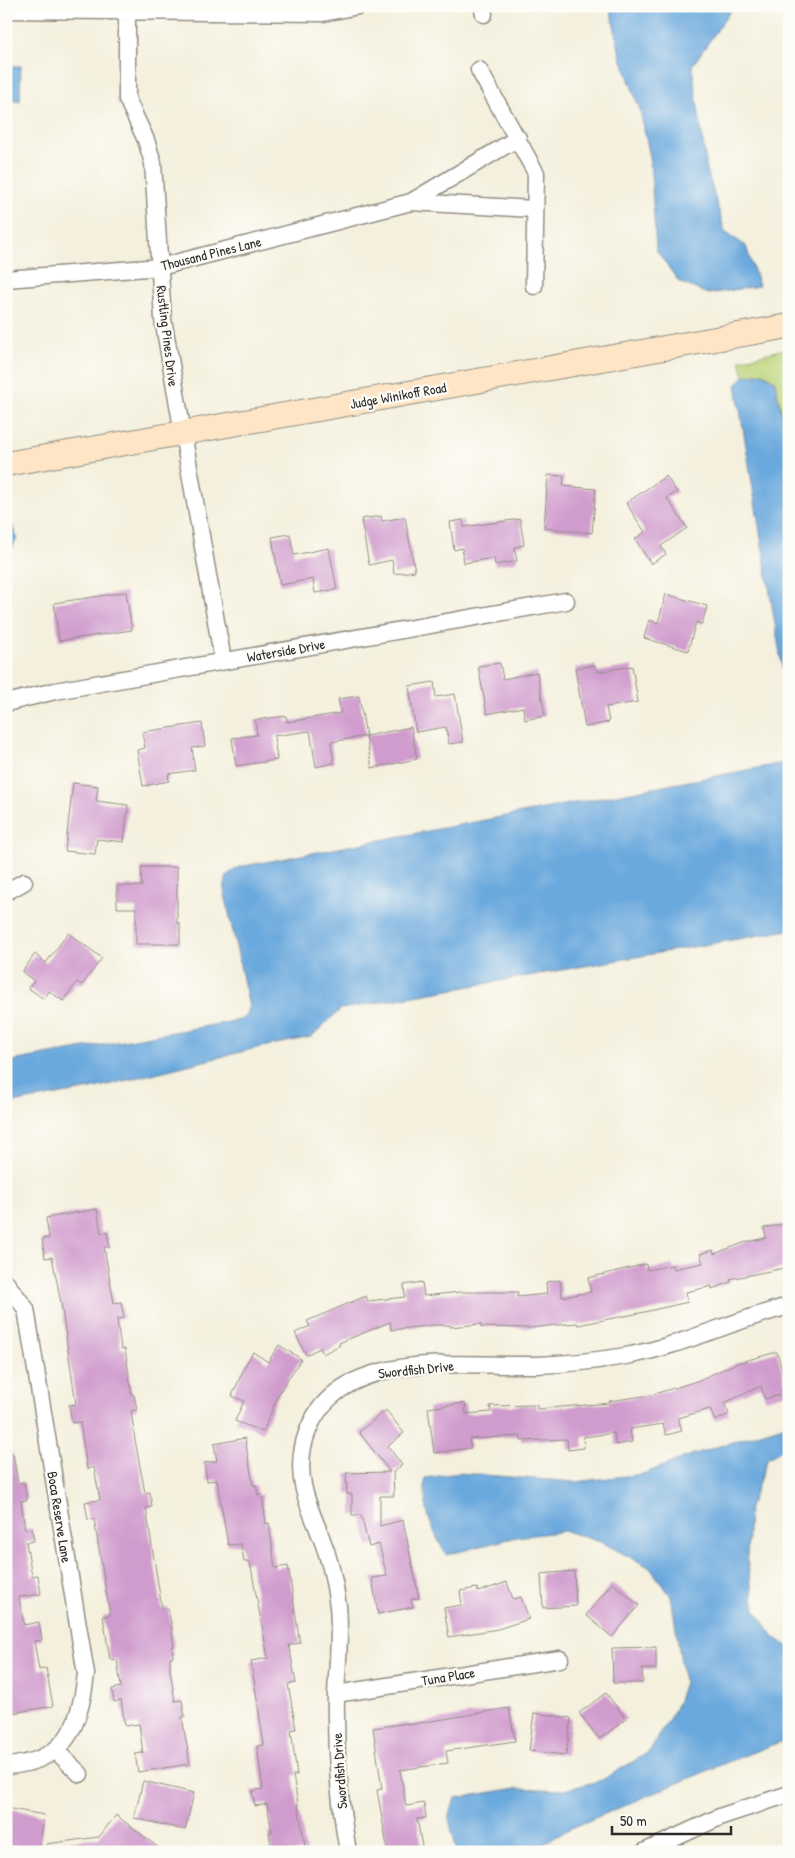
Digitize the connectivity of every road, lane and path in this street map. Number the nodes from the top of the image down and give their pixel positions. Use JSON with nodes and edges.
{"nodes":[{"id":1,"x":358,"y":6,"type":"edge"},
{"id":2,"x":6,"y":10,"type":"edge"},
{"id":3,"x":127,"y":11,"type":"junction"},
{"id":4,"x":478,"y":70,"type":"dead end"},
{"id":5,"x":518,"y":138,"type":"junction"},
{"id":6,"x":411,"y":202,"type":"junction"},
{"id":7,"x":534,"y":209,"type":"junction"},
{"id":8,"x":160,"y":267,"type":"junction"},
{"id":9,"x":6,"y":278,"type":"edge"},
{"id":10,"x":534,"y":286,"type":"dead end"},
{"id":11,"x":789,"y":326,"type":"edge"},
{"id":12,"x":182,"y":433,"type":"junction"},
{"id":13,"x":6,"y":464,"type":"edge"},
{"id":14,"x":566,"y":601,"type":"dead end"},
{"id":15,"x":223,"y":661,"type":"junction"},
{"id":16,"x":6,"y":703,"type":"edge"},
{"id":17,"x":24,"y":882,"type":"dead end"},
{"id":18,"x":6,"y":892,"type":"edge"},
{"id":19,"x":6,"y":1283,"type":"edge"},
{"id":20,"x":789,"y":1306,"type":"edge"},
{"id":21,"x":560,"y":1659,"type":"dead end"},
{"id":22,"x":336,"y":1694,"type":"junction"},
{"id":23,"x":55,"y":1750,"type":"junction"},
{"id":24,"x":6,"y":1766,"type":"edge"},
{"id":25,"x":80,"y":1774,"type":"dead end"},
{"id":26,"x":789,"y":1794,"type":"edge"},
{"id":27,"x":348,"y":1852,"type":"edge"},
{"id":28,"x":644,"y":1852,"type":"edge"}],
"edges":[{"from":1,"to":3,"type":"street"},
{"from":2,"to":3,"type":"street"},
{"from":3,"to":8,"type":"street","name":"Rustling Pines Drive"},
{"from":4,"to":5,"type":"street"},
{"from":5,"to":6,"type":"street","name":"Thousand Pines Lane"},
{"from":5,"to":7,"type":"street"},
{"from":6,"to":7,"type":"street","name":"Thousand Pines Lane"},
{"from":6,"to":8,"type":"street","name":"Thousand Pines Lane"},
{"from":7,"to":10,"type":"street"},
{"from":8,"to":9,"type":"street","name":"Thousand Pines Lane"},
{"from":8,"to":12,"type":"street","name":"Rustling Pines Drive"},
{"from":11,"to":12,"type":"street","name":"Judge Winikoff Road"},
{"from":12,"to":13,"type":"street","name":"Judge Winikoff Road"},
{"from":12,"to":15,"type":"street","name":"Rustling Pines Drive"},
{"from":14,"to":15,"type":"street","name":"Waterside Drive"},
{"from":15,"to":16,"type":"street","name":"Waterside Drive"},
{"from":17,"to":18,"type":"street"},
{"from":19,"to":23,"type":"street","name":"Boca Reserve Lane"},
{"from":20,"to":22,"type":"street","name":"Swordfish Drive"},
{"from":21,"to":22,"type":"street","name":"Tuna Place"},
{"from":22,"to":27,"type":"street","name":"Swordfish Drive"},
{"from":23,"to":24,"type":"street","name":"Boca Reserve Lane"},
{"from":23,"to":25,"type":"street"},
{"from":26,"to":28,"type":"street"}]}
